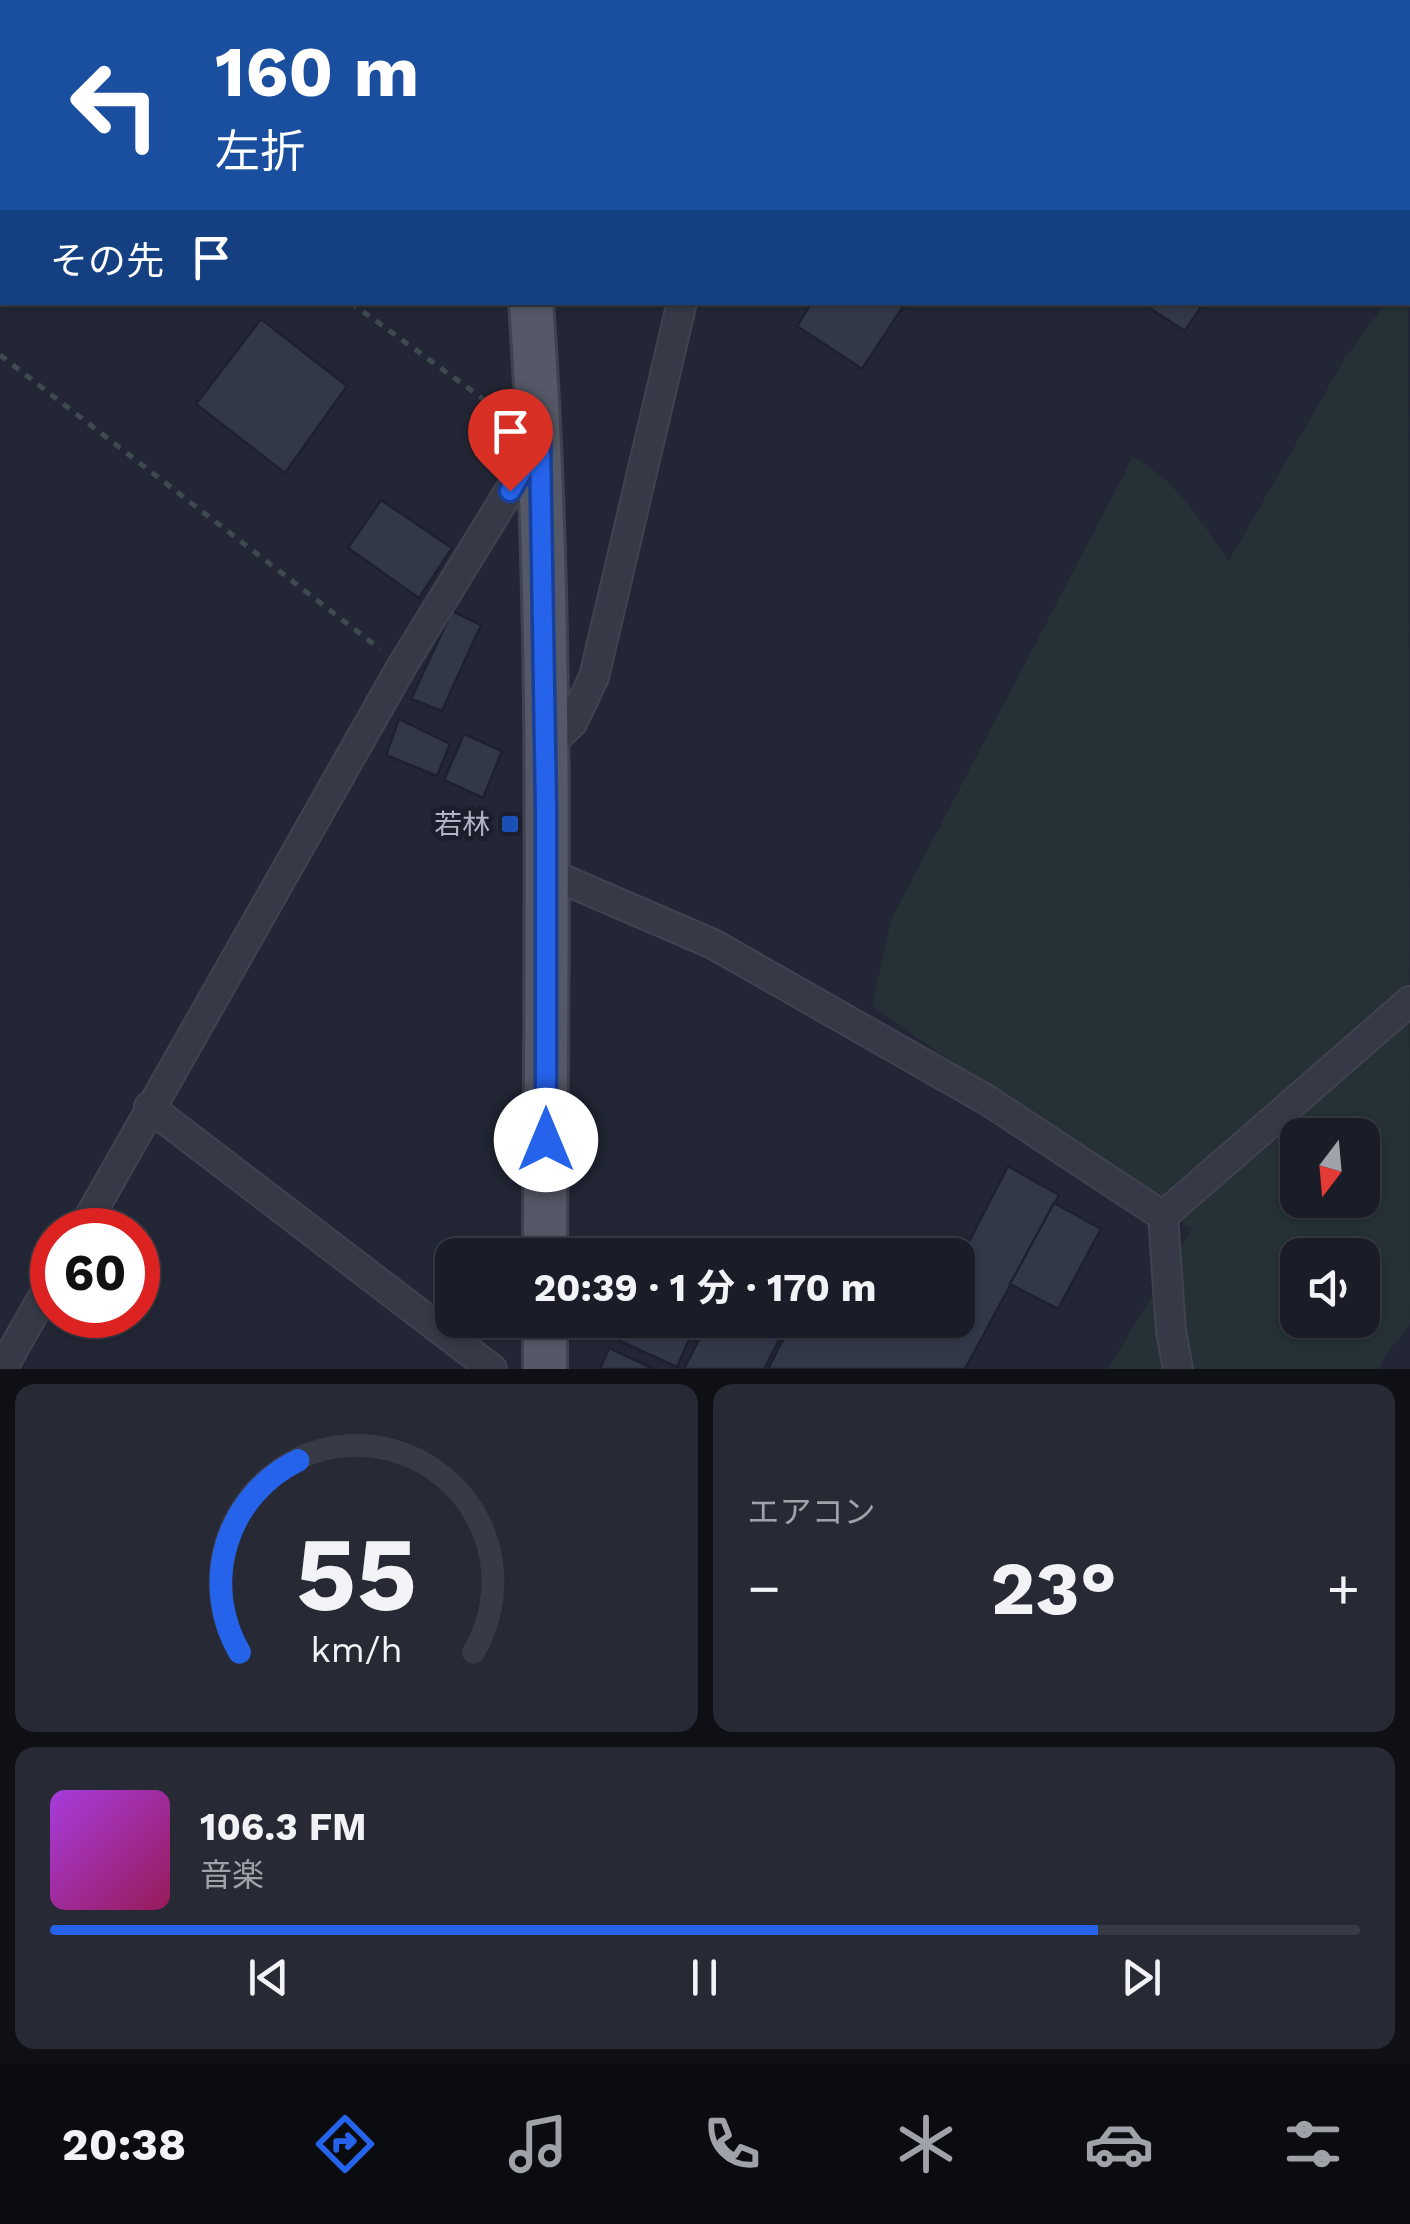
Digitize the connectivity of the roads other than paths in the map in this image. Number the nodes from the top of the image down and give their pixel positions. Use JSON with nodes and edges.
{"nodes":[{"id":1,"x":531,"y":305,"type":"edge"},
{"id":2,"x":681,"y":305,"type":"edge"},
{"id":3,"x":540,"y":441,"type":"junction"},
{"id":4,"x":546,"y":748,"type":"junction"},
{"id":5,"x":546,"y":872,"type":"junction"},
{"id":6,"x":1410,"y":1001,"type":"edge"},
{"id":7,"x":150,"y":1107,"type":"junction"},
{"id":8,"x":94,"y":1208,"type":"edge"},
{"id":9,"x":1163,"y":1216,"type":"junction"},
{"id":10,"x":545,"y":1238,"type":"edge"},
{"id":11,"x":30,"y":1320,"type":"edge"},
{"id":12,"x":545,"y":1338,"type":"edge"},
{"id":13,"x":2,"y":1369,"type":"edge"},
{"id":14,"x":492,"y":1369,"type":"edge"},
{"id":15,"x":545,"y":1369,"type":"edge"},
{"id":16,"x":1178,"y":1369,"type":"edge"}],
"edges":[{"from":1,"to":3,"type":"main road"},
{"from":2,"to":4,"type":"street"},
{"from":3,"to":4,"type":"main road"},
{"from":3,"to":7,"type":"street"},
{"from":4,"to":5,"type":"main road"},
{"from":5,"to":9,"type":"street"},
{"from":5,"to":10,"type":"main road"},
{"from":6,"to":9,"type":"street"},
{"from":7,"to":8,"type":"street"},
{"from":7,"to":14,"type":"street"},
{"from":9,"to":16,"type":"street"},
{"from":11,"to":13,"type":"street"},
{"from":12,"to":15,"type":"main road"}]}
